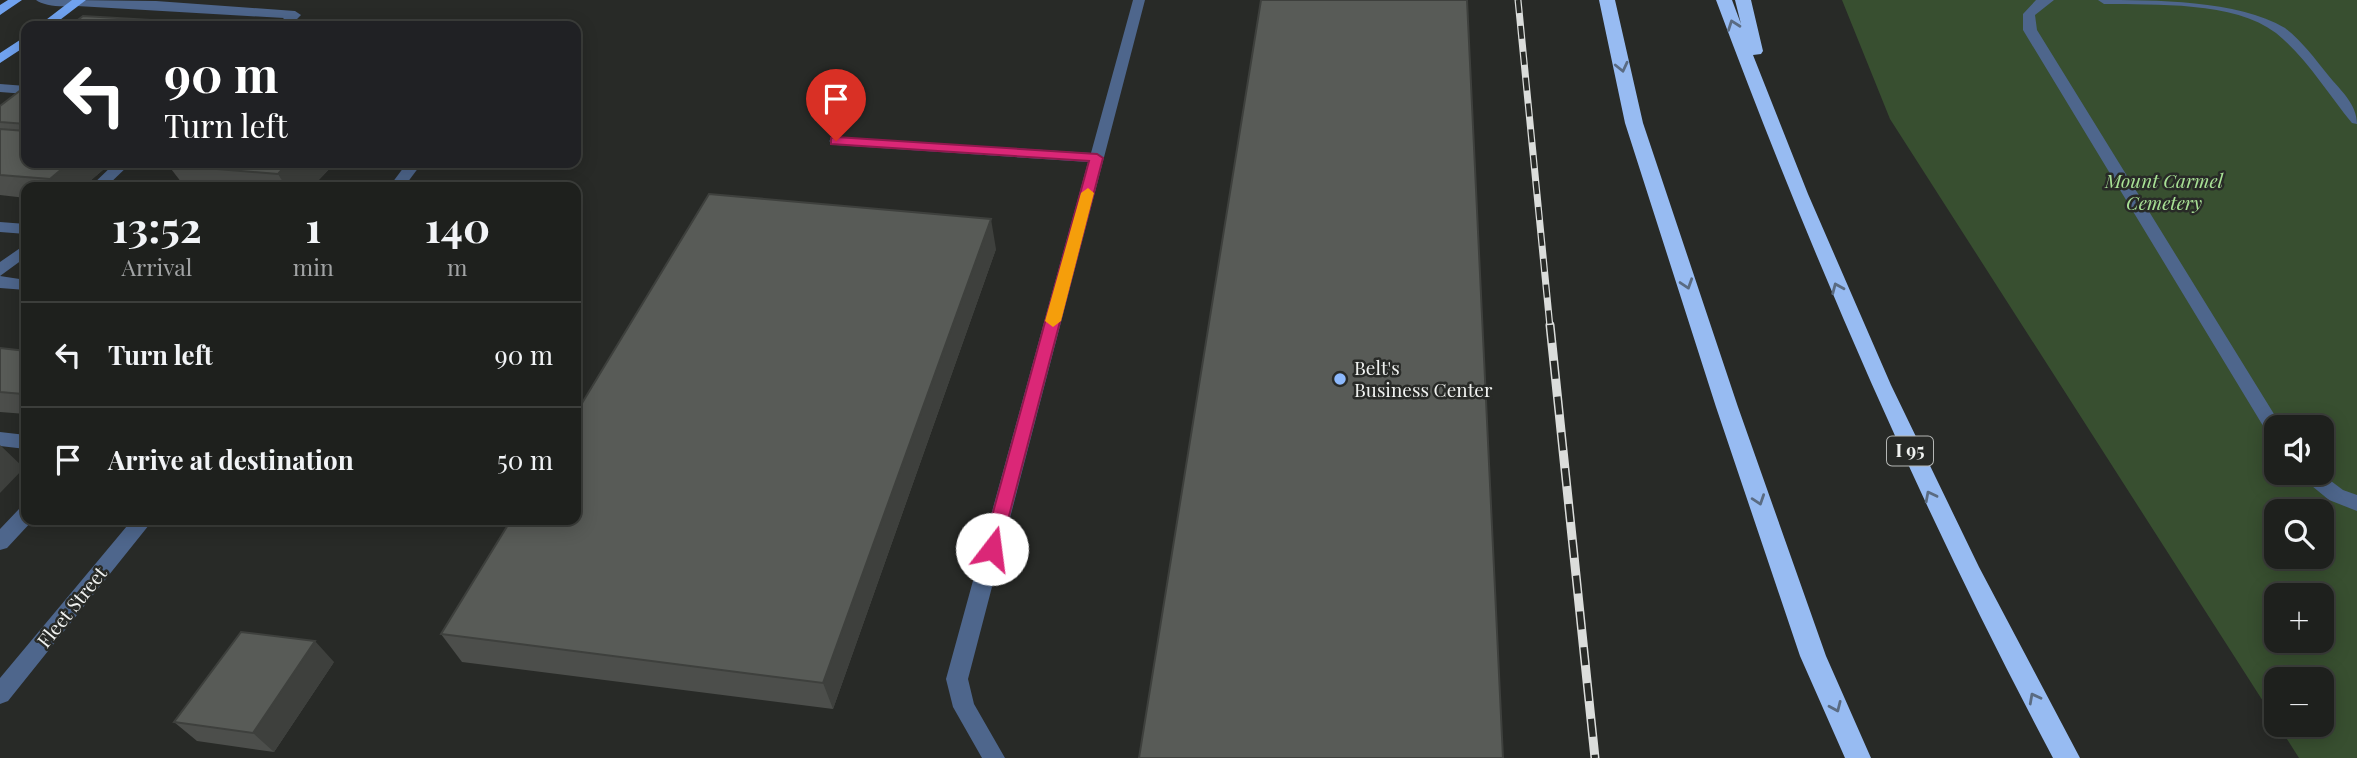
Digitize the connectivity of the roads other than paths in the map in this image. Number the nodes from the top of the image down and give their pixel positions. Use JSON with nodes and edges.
{"nodes":[{"id":1,"x":16,"y":0,"type":"edge"},
{"id":2,"x":42,"y":0,"type":"edge"},
{"id":3,"x":1139,"y":0,"type":"edge"},
{"id":4,"x":1607,"y":0,"type":"edge"},
{"id":5,"x":1724,"y":0,"type":"edge"},
{"id":6,"x":1743,"y":0,"type":"edge"},
{"id":7,"x":2049,"y":0,"type":"edge"},
{"id":8,"x":2104,"y":0,"type":"edge"},
{"id":9,"x":78,"y":1,"type":"edge"},
{"id":10,"x":0,"y":11,"type":"edge"},
{"id":11,"x":51,"y":21,"type":"edge"},
{"id":12,"x":288,"y":21,"type":"edge"},
{"id":13,"x":21,"y":44,"type":"edge"},
{"id":14,"x":0,"y":59,"type":"edge"},
{"id":15,"x":0,"y":88,"type":"edge"},
{"id":16,"x":21,"y":94,"type":"edge"},
{"id":17,"x":2357,"y":120,"type":"edge"},
{"id":18,"x":1774,"y":135,"type":"junction"},
{"id":19,"x":836,"y":141,"type":"dead end"},
{"id":20,"x":1097,"y":158,"type":"junction"},
{"id":21,"x":118,"y":168,"type":"edge"},
{"id":22,"x":411,"y":168,"type":"edge"},
{"id":23,"x":103,"y":182,"type":"edge"},
{"id":24,"x":400,"y":182,"type":"edge"},
{"id":25,"x":0,"y":227,"type":"edge"},
{"id":26,"x":21,"y":229,"type":"edge"},
{"id":27,"x":21,"y":253,"type":"edge"},
{"id":28,"x":0,"y":271,"type":"edge"},
{"id":29,"x":0,"y":282,"type":"edge"},
{"id":30,"x":21,"y":284,"type":"edge"},
{"id":31,"x":2265,"y":415,"type":"edge"},
{"id":32,"x":0,"y":439,"type":"edge"},
{"id":33,"x":21,"y":441,"type":"edge"},
{"id":34,"x":2322,"y":485,"type":"edge"},
{"id":35,"x":2357,"y":503,"type":"edge"},
{"id":36,"x":21,"y":519,"type":"edge"},
{"id":37,"x":139,"y":525,"type":"edge"},
{"id":38,"x":0,"y":542,"type":"edge"},
{"id":39,"x":0,"y":695,"type":"edge"},
{"id":40,"x":994,"y":758,"type":"edge"},
{"id":41,"x":1858,"y":758,"type":"edge"},
{"id":42,"x":2067,"y":758,"type":"edge"}],
"edges":[{"from":1,"to":10,"type":"main road"},
{"from":2,"to":9,"type":"street"},
{"from":3,"to":20,"type":"street"},
{"from":4,"to":41,"type":"highway","one_way":true},
{"from":18,"to":5,"type":"highway","number":"I 95","one_way":true},
{"from":6,"to":18,"type":"highway"},
{"from":7,"to":31,"type":"street"},
{"from":8,"to":17,"type":"street"},
{"from":9,"to":11,"type":"main road"},
{"from":9,"to":12,"type":"street"},
{"from":13,"to":14,"type":"main road"},
{"from":15,"to":16,"type":"street"},
{"from":42,"to":18,"type":"highway","number":"I 95","one_way":true},
{"from":19,"to":20,"type":"street"},
{"from":20,"to":40,"type":"street"},
{"from":21,"to":23,"type":"street"},
{"from":22,"to":24,"type":"street"},
{"from":25,"to":26,"type":"street"},
{"from":27,"to":28,"type":"street"},
{"from":29,"to":30,"type":"street"},
{"from":32,"to":33,"type":"street"},
{"from":34,"to":35,"type":"street"},
{"from":36,"to":38,"type":"street"},
{"from":37,"to":39,"type":"street","name":"Fleet Street"}]}
